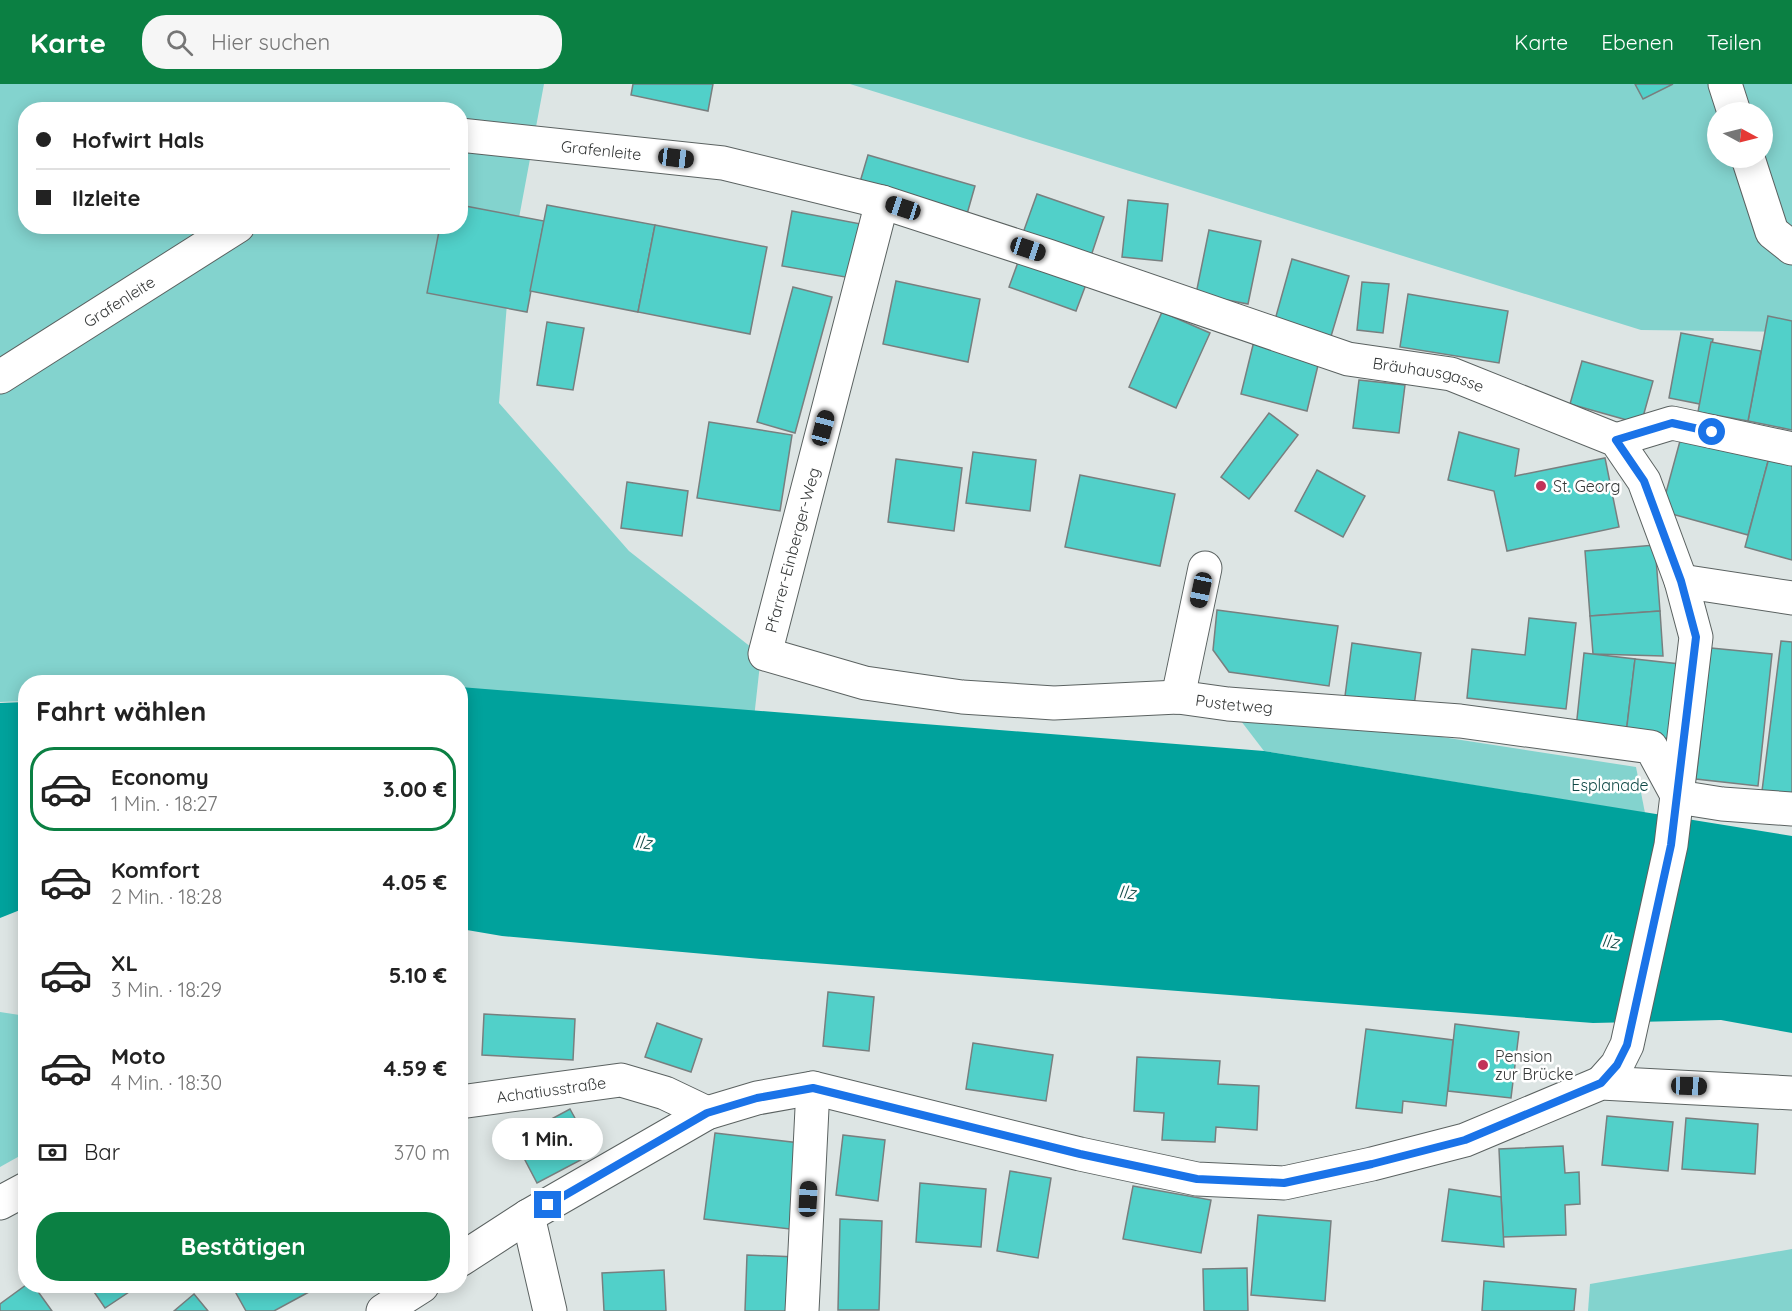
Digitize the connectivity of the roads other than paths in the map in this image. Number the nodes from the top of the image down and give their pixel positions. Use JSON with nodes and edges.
{"nodes":[{"id":1,"x":1725,"y":84,"type":"edge"},
{"id":2,"x":1731,"y":102,"type":"edge"},
{"id":3,"x":468,"y":136,"type":"edge"},
{"id":4,"x":1751,"y":168,"type":"edge"},
{"id":5,"x":882,"y":202,"type":"junction"},
{"id":6,"x":225,"y":234,"type":"edge"},
{"id":7,"x":1792,"y":248,"type":"edge"},
{"id":8,"x":0,"y":377,"type":"edge"},
{"id":9,"x":1616,"y":440,"type":"junction"},
{"id":10,"x":1792,"y":449,"type":"edge"},
{"id":11,"x":1206,"y":568,"type":"dead end"},
{"id":12,"x":1681,"y":581,"type":"junction"},
{"id":13,"x":1792,"y":598,"type":"edge"},
{"id":14,"x":765,"y":654,"type":"joint"},
{"id":15,"x":1178,"y":697,"type":"junction"},
{"id":16,"x":1678,"y":797,"type":"junction"},
{"id":17,"x":1792,"y":809,"type":"edge"},
{"id":18,"x":1601,"y":1083,"type":"junction"},
{"id":19,"x":813,"y":1088,"type":"junction"},
{"id":20,"x":1792,"y":1093,"type":"edge"},
{"id":21,"x":468,"y":1101,"type":"edge"},
{"id":22,"x":707,"y":1113,"type":"junction"},
{"id":23,"x":18,"y":1193,"type":"edge"},
{"id":24,"x":0,"y":1203,"type":"edge"},
{"id":25,"x":528,"y":1216,"type":"junction"},
{"id":26,"x":468,"y":1255,"type":"edge"},
{"id":27,"x":411,"y":1293,"type":"edge"},
{"id":28,"x":383,"y":1311,"type":"edge"},
{"id":29,"x":550,"y":1311,"type":"edge"},
{"id":30,"x":802,"y":1311,"type":"edge"}],
"edges":[{"from":1,"to":2,"type":"street"},
{"from":3,"to":5,"type":"street","name":"Grafenleite"},
{"from":4,"to":7,"type":"street"},
{"from":5,"to":9,"type":"street","name":"Bräuhausgasse"},
{"from":5,"to":14,"type":"street","name":"Pfarrer-Einberger-Weg"},
{"from":6,"to":8,"type":"street","name":"Grafenleite"},
{"from":9,"to":10,"type":"street"},
{"from":9,"to":12,"type":"street"},
{"from":11,"to":15,"type":"street"},
{"from":12,"to":13,"type":"street"},
{"from":12,"to":16,"type":"street"},
{"from":14,"to":15,"type":"street","name":"Pustetweg"},
{"from":15,"to":16,"type":"street","name":"Pustetweg"},
{"from":16,"to":17,"type":"street"},
{"from":16,"to":18,"type":"street"},
{"from":18,"to":19,"type":"street"},
{"from":18,"to":20,"type":"street"},
{"from":19,"to":22,"type":"street"},
{"from":19,"to":30,"type":"street"},
{"from":21,"to":22,"type":"street","name":"Achatiusstraße"},
{"from":22,"to":25,"type":"street"},
{"from":23,"to":24,"type":"street"},
{"from":25,"to":26,"type":"street"},
{"from":25,"to":29,"type":"street"},
{"from":27,"to":28,"type":"street"}]}
